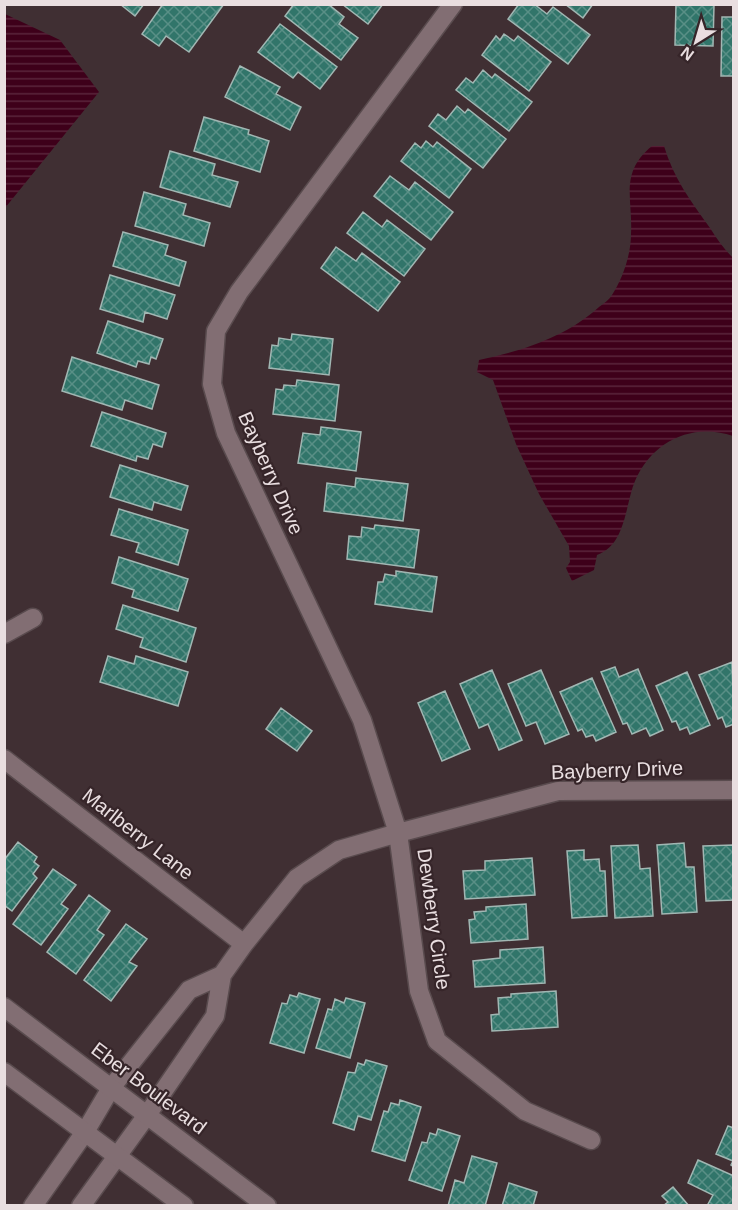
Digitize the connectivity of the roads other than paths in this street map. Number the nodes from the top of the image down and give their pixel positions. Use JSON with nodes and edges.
{"nodes":[{"id":1,"x":453,"y":4,"type":"edge"},
{"id":2,"x":33,"y":618,"type":"dead end"},
{"id":3,"x":4,"y":633,"type":"edge"},
{"id":4,"x":4,"y":759,"type":"edge"},
{"id":5,"x":734,"y":790,"type":"edge"},
{"id":6,"x":399,"y":833,"type":"junction"},
{"id":7,"x":244,"y":944,"type":"junction"},
{"id":8,"x":222,"y":975,"type":"junction"},
{"id":9,"x":4,"y":1007,"type":"edge"},
{"id":10,"x":4,"y":1072,"type":"edge"},
{"id":11,"x":111,"y":1089,"type":"junction"},
{"id":12,"x":147,"y":1115,"type":"junction"},
{"id":13,"x":85,"y":1132,"type":"junction"},
{"id":14,"x":591,"y":1140,"type":"dead end"},
{"id":15,"x":118,"y":1156,"type":"junction"},
{"id":16,"x":33,"y":1206,"type":"edge"},
{"id":17,"x":81,"y":1206,"type":"edge"},
{"id":18,"x":184,"y":1206,"type":"edge"},
{"id":19,"x":267,"y":1206,"type":"edge"}],
"edges":[{"from":1,"to":6,"type":"street","name":"Bayberry Drive"},
{"from":2,"to":3,"type":"street"},
{"from":4,"to":7,"type":"street","name":"Marlberry Lane"},
{"from":5,"to":6,"type":"street","name":"Bayberry Drive"},
{"from":6,"to":7,"type":"street","name":"Bayberry Drive"},
{"from":6,"to":14,"type":"street","name":"Dewberry Circle"},
{"from":7,"to":8,"type":"street","name":"Bayberry Drive"},
{"from":8,"to":11,"type":"street"},
{"from":8,"to":12,"type":"street","name":"Bayberry Drive"},
{"from":9,"to":11,"type":"street","name":"Eber Boulevard"},
{"from":10,"to":13,"type":"street"},
{"from":11,"to":12,"type":"street","name":"Eber Boulevard"},
{"from":11,"to":13,"type":"street"},
{"from":12,"to":15,"type":"street","name":"Bayberry Drive"},
{"from":12,"to":19,"type":"street","name":"Eber Boulevard"},
{"from":13,"to":15,"type":"street"},
{"from":13,"to":16,"type":"street"},
{"from":15,"to":17,"type":"street","name":"Bayberry Drive"},
{"from":15,"to":18,"type":"street"}]}
